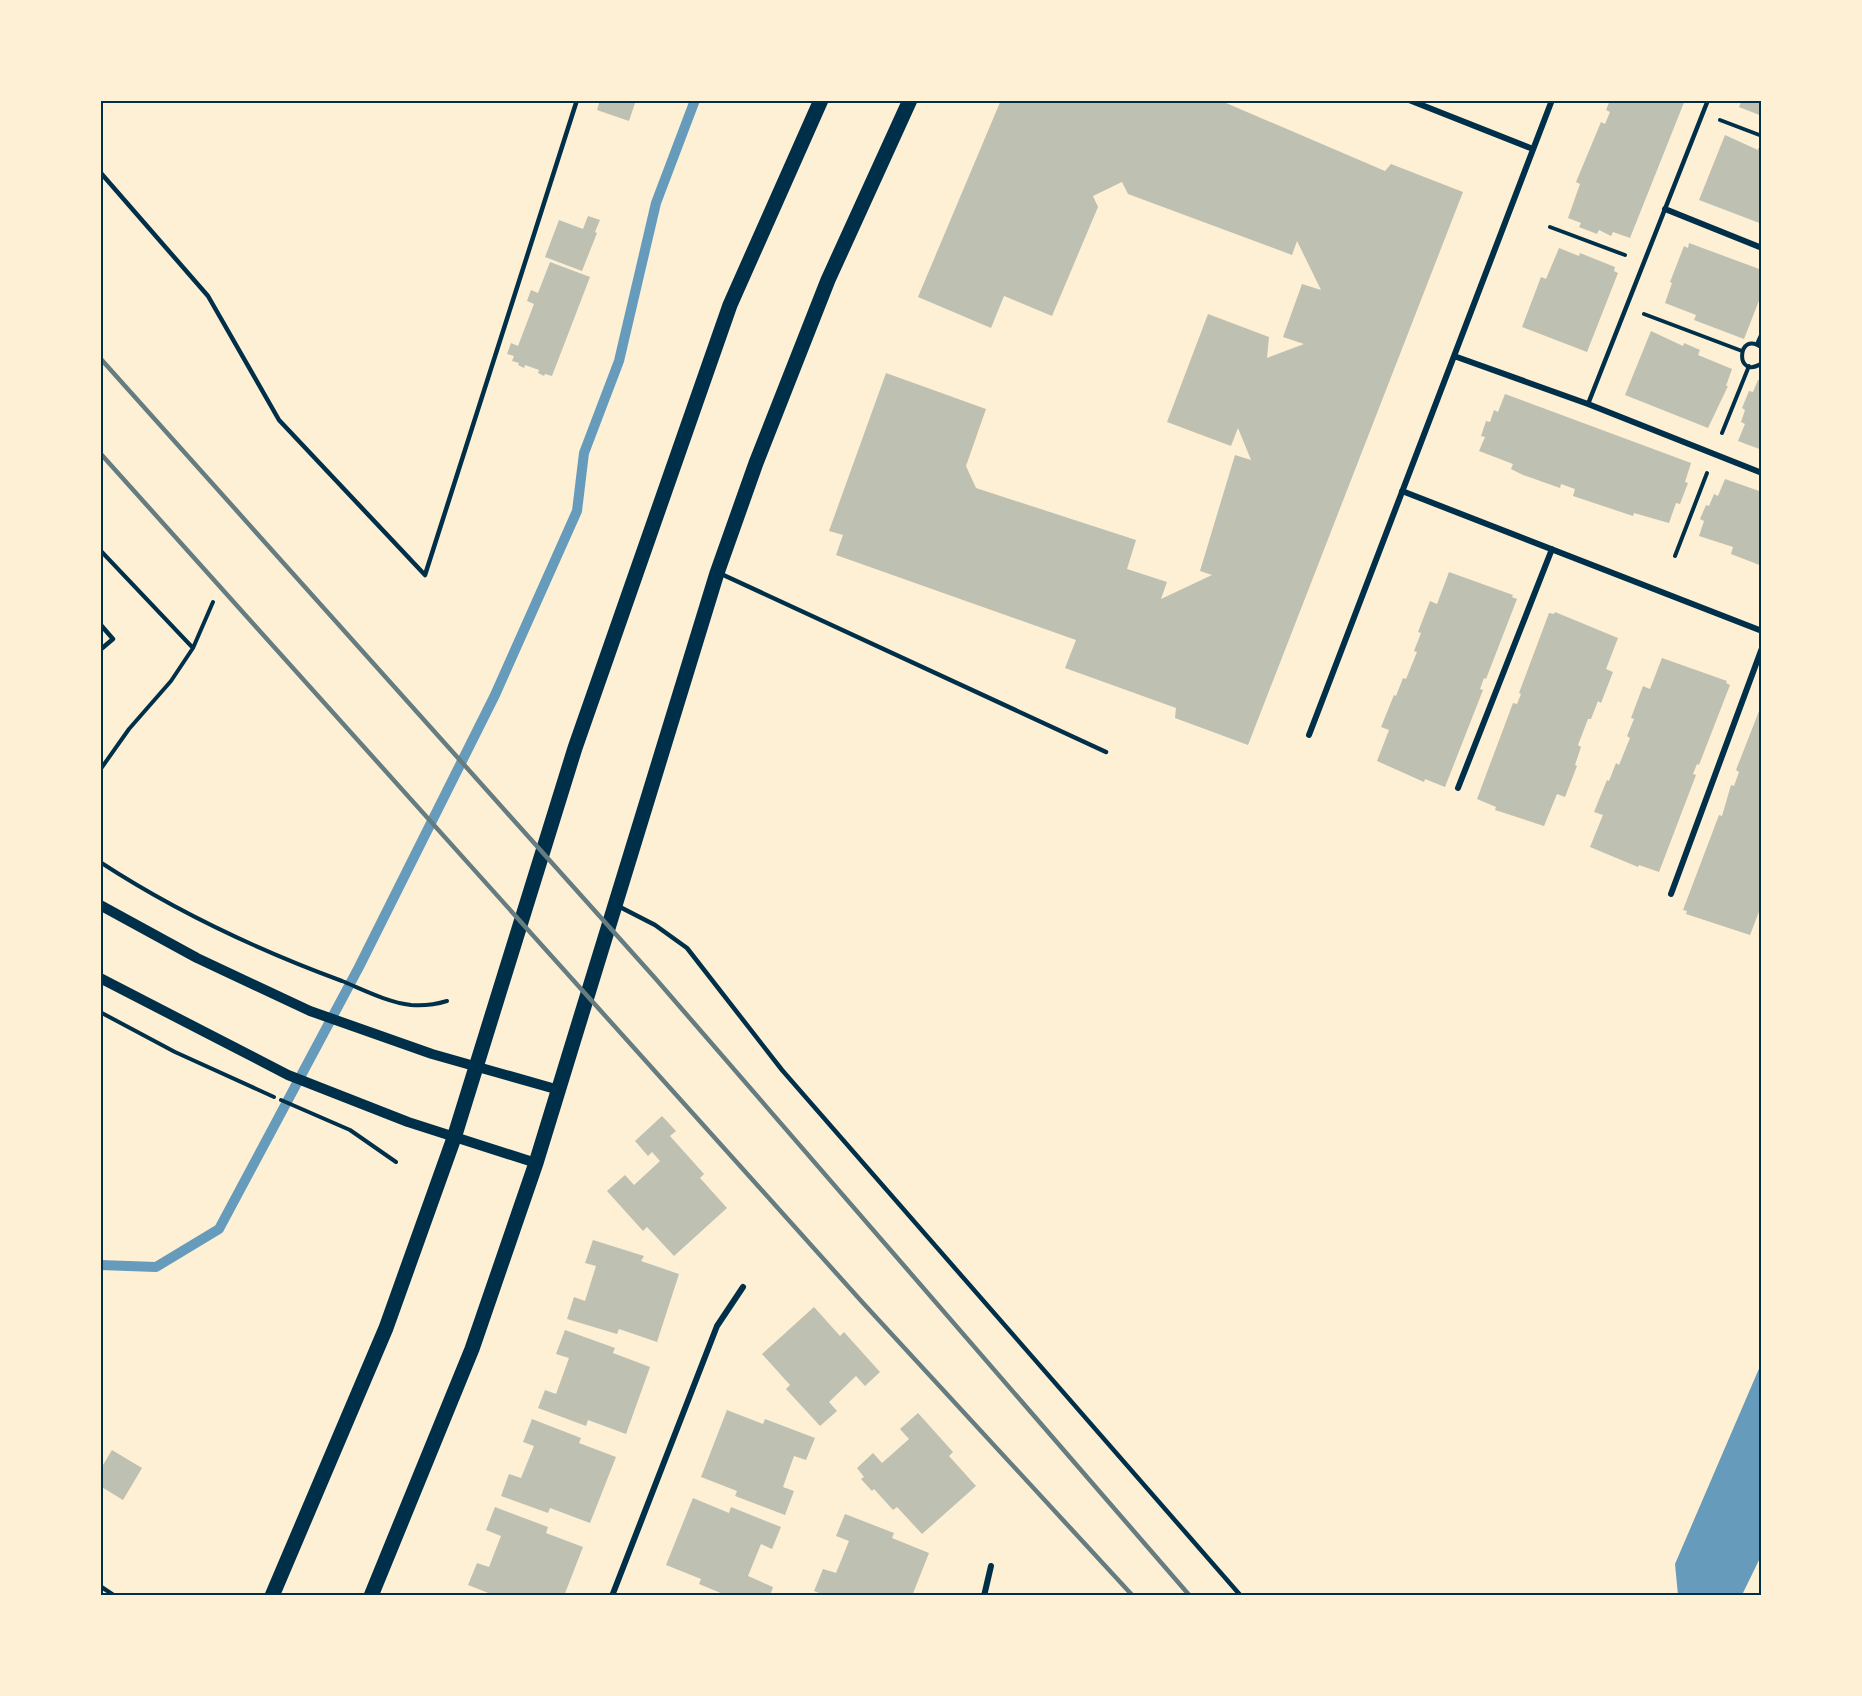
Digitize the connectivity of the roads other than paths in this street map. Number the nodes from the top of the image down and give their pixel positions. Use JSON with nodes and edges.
{"nodes":[{"id":1,"x":577,"y":100,"type":"edge"},
{"id":2,"x":821,"y":100,"type":"edge"},
{"id":3,"x":909,"y":100,"type":"edge"},
{"id":4,"x":1409,"y":100,"type":"edge"},
{"id":5,"x":1552,"y":100,"type":"edge"},
{"id":6,"x":1708,"y":100,"type":"edge"},
{"id":7,"x":1533,"y":149,"type":"junction"},
{"id":8,"x":100,"y":172,"type":"edge"},
{"id":9,"x":1665,"y":209,"type":"junction"},
{"id":10,"x":1761,"y":248,"type":"edge"},
{"id":11,"x":1454,"y":356,"type":"junction"},
{"id":12,"x":1588,"y":404,"type":"junction"},
{"id":13,"x":1761,"y":473,"type":"edge"},
{"id":14,"x":1402,"y":491,"type":"junction"},
{"id":15,"x":1552,"y":549,"type":"junction"},
{"id":16,"x":717,"y":573,"type":"junction"},
{"id":17,"x":100,"y":624,"type":"edge"},
{"id":18,"x":1761,"y":631,"type":"edge"},
{"id":19,"x":1761,"y":648,"type":"edge"},
{"id":20,"x":100,"y":650,"type":"edge"},
{"id":21,"x":1309,"y":735,"type":"dead end"},
{"id":22,"x":1106,"y":752,"type":"dead end"},
{"id":23,"x":1458,"y":789,"type":"dead end"},
{"id":24,"x":1671,"y":894,"type":"dead end"},
{"id":25,"x":100,"y":905,"type":"edge"},
{"id":26,"x":616,"y":905,"type":"junction"},
{"id":27,"x":100,"y":978,"type":"edge"},
{"id":28,"x":477,"y":1067,"type":"junction"},
{"id":29,"x":559,"y":1090,"type":"junction"},
{"id":30,"x":454,"y":1138,"type":"junction"},
{"id":31,"x":536,"y":1163,"type":"junction"},
{"id":32,"x":743,"y":1287,"type":"dead end"},
{"id":33,"x":991,"y":1566,"type":"dead end"},
{"id":34,"x":100,"y":1586,"type":"edge"},
{"id":35,"x":115,"y":1596,"type":"edge"},
{"id":36,"x":272,"y":1596,"type":"edge"},
{"id":37,"x":371,"y":1596,"type":"edge"},
{"id":38,"x":612,"y":1596,"type":"edge"},
{"id":39,"x":984,"y":1596,"type":"edge"},
{"id":40,"x":1241,"y":1596,"type":"edge"}],
"edges":[{"from":1,"to":8,"type":"lane"},
{"from":2,"to":28,"type":"main road"},
{"from":3,"to":16,"type":"main road"},
{"from":4,"to":7,"type":"street"},
{"from":5,"to":7,"type":"street"},
{"from":6,"to":9,"type":"lane"},
{"from":7,"to":11,"type":"street"},
{"from":9,"to":10,"type":"street"},
{"from":9,"to":12,"type":"lane"},
{"from":11,"to":12,"type":"street"},
{"from":11,"to":14,"type":"street"},
{"from":12,"to":13,"type":"street"},
{"from":14,"to":15,"type":"street"},
{"from":14,"to":21,"type":"street"},
{"from":15,"to":18,"type":"street"},
{"from":15,"to":23,"type":"street"},
{"from":16,"to":22,"type":"lane"},
{"from":16,"to":26,"type":"main road"},
{"from":17,"to":20,"type":"lane"},
{"from":19,"to":24,"type":"street"},
{"from":25,"to":28,"type":"street"},
{"from":26,"to":29,"type":"main road"},
{"from":26,"to":40,"type":"lane"},
{"from":27,"to":30,"type":"street"},
{"from":28,"to":29,"type":"street"},
{"from":28,"to":30,"type":"main road"},
{"from":29,"to":31,"type":"main road"},
{"from":30,"to":31,"type":"street"},
{"from":30,"to":36,"type":"main road"},
{"from":31,"to":37,"type":"main road"},
{"from":32,"to":38,"type":"street"},
{"from":33,"to":39,"type":"street"},
{"from":34,"to":35,"type":"lane"}]}
